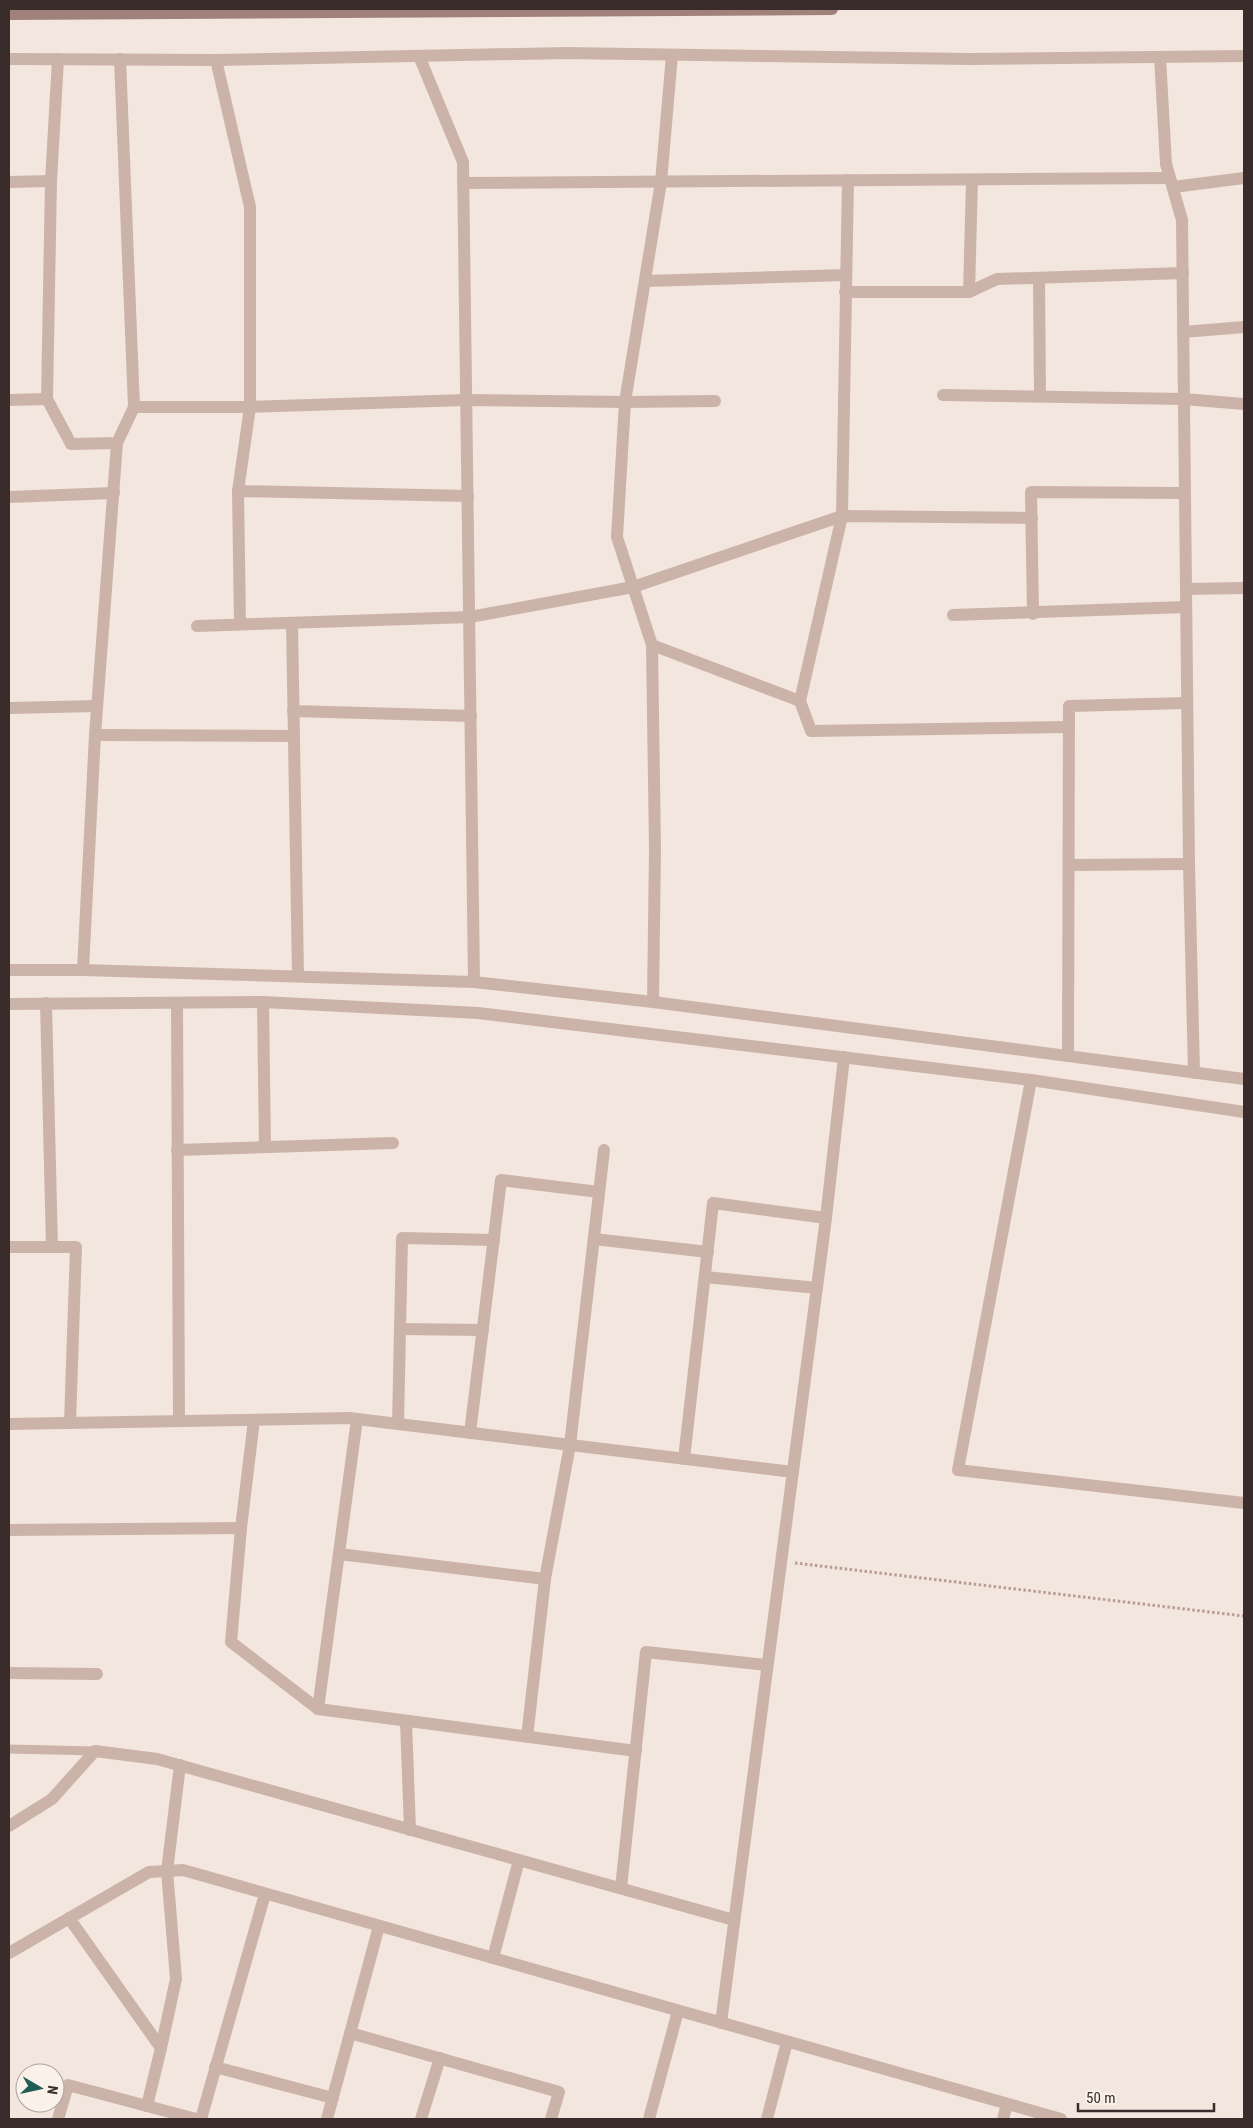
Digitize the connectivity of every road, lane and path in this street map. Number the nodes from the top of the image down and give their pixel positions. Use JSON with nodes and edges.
{"nodes":[{"id":1,"x":832,"y":9,"type":"edge"},
{"id":2,"x":9,"y":14,"type":"edge"},
{"id":3,"x":672,"y":55,"type":"junction"},
{"id":4,"x":420,"y":56,"type":"junction"},
{"id":5,"x":1244,"y":56,"type":"edge"},
{"id":6,"x":1160,"y":57,"type":"junction"},
{"id":7,"x":9,"y":59,"type":"edge"},
{"id":8,"x":58,"y":59,"type":"junction"},
{"id":9,"x":120,"y":59,"type":"junction"},
{"id":10,"x":216,"y":60,"type":"junction"},
{"id":11,"x":1244,"y":178,"type":"edge"},
{"id":12,"x":848,"y":180,"type":"junction"},
{"id":13,"x":972,"y":180,"type":"junction"},
{"id":14,"x":51,"y":181,"type":"junction"},
{"id":15,"x":9,"y":182,"type":"edge"},
{"id":16,"x":661,"y":182,"type":"junction"},
{"id":17,"x":463,"y":183,"type":"junction"},
{"id":18,"x":1172,"y":183,"type":"junction"},
{"id":19,"x":1183,"y":274,"type":"junction"},
{"id":20,"x":846,"y":275,"type":"junction"},
{"id":21,"x":1039,"y":278,"type":"junction"},
{"id":22,"x":645,"y":281,"type":"junction"},
{"id":23,"x":845,"y":292,"type":"junction"},
{"id":24,"x":969,"y":292,"type":"junction"},
{"id":25,"x":1244,"y":327,"type":"edge"},
{"id":26,"x":1183,"y":332,"type":"junction"},
{"id":27,"x":943,"y":395,"type":"dead end"},
{"id":28,"x":1040,"y":396,"type":"junction"},
{"id":29,"x":47,"y":399,"type":"junction"},
{"id":30,"x":1184,"y":399,"type":"junction"},
{"id":31,"x":9,"y":400,"type":"edge"},
{"id":32,"x":466,"y":400,"type":"junction"},
{"id":33,"x":715,"y":401,"type":"dead end"},
{"id":34,"x":626,"y":402,"type":"junction"},
{"id":35,"x":1244,"y":404,"type":"edge"},
{"id":36,"x":134,"y":407,"type":"junction"},
{"id":37,"x":250,"y":407,"type":"junction"},
{"id":38,"x":117,"y":443,"type":"junction"},
{"id":39,"x":238,"y":491,"type":"junction"},
{"id":40,"x":114,"y":493,"type":"junction"},
{"id":41,"x":1185,"y":493,"type":"junction"},
{"id":42,"x":468,"y":496,"type":"junction"},
{"id":43,"x":9,"y":497,"type":"edge"},
{"id":44,"x":842,"y":516,"type":"junction"},
{"id":45,"x":1032,"y":518,"type":"junction"},
{"id":46,"x":633,"y":587,"type":"junction"},
{"id":47,"x":1244,"y":588,"type":"edge"},
{"id":48,"x":1186,"y":589,"type":"junction"},
{"id":49,"x":1186,"y":607,"type":"junction"},
{"id":50,"x":1032,"y":614,"type":"junction"},
{"id":51,"x":953,"y":615,"type":"dead end"},
{"id":52,"x":470,"y":617,"type":"junction"},
{"id":53,"x":292,"y":623,"type":"junction"},
{"id":54,"x":240,"y":624,"type":"junction"},
{"id":55,"x":197,"y":626,"type":"dead end"},
{"id":56,"x":652,"y":646,"type":"junction"},
{"id":57,"x":800,"y":701,"type":"junction"},
{"id":58,"x":1187,"y":703,"type":"junction"},
{"id":59,"x":97,"y":706,"type":"junction"},
{"id":60,"x":9,"y":708,"type":"edge"},
{"id":61,"x":294,"y":711,"type":"junction"},
{"id":62,"x":471,"y":716,"type":"junction"},
{"id":63,"x":1069,"y":727,"type":"junction"},
{"id":64,"x":95,"y":735,"type":"junction"},
{"id":65,"x":294,"y":736,"type":"junction"},
{"id":66,"x":1189,"y":864,"type":"junction"},
{"id":67,"x":1069,"y":865,"type":"junction"},
{"id":68,"x":9,"y":970,"type":"edge"},
{"id":69,"x":83,"y":970,"type":"junction"},
{"id":70,"x":298,"y":975,"type":"junction"},
{"id":71,"x":474,"y":982,"type":"junction"},
{"id":72,"x":263,"y":1002,"type":"junction"},
{"id":73,"x":653,"y":1002,"type":"junction"},
{"id":74,"x":46,"y":1003,"type":"junction"},
{"id":75,"x":9,"y":1004,"type":"edge"},
{"id":76,"x":177,"y":1004,"type":"junction"},
{"id":77,"x":1068,"y":1056,"type":"junction"},
{"id":78,"x":844,"y":1057,"type":"junction"},
{"id":79,"x":1194,"y":1073,"type":"junction"},
{"id":80,"x":1031,"y":1080,"type":"junction"},
{"id":81,"x":1244,"y":1080,"type":"edge"},
{"id":82,"x":1244,"y":1112,"type":"edge"},
{"id":83,"x":393,"y":1143,"type":"dead end"},
{"id":84,"x":265,"y":1147,"type":"junction"},
{"id":85,"x":177,"y":1150,"type":"junction"},
{"id":86,"x":604,"y":1150,"type":"dead end"},
{"id":87,"x":599,"y":1192,"type":"junction"},
{"id":88,"x":826,"y":1218,"type":"junction"},
{"id":89,"x":594,"y":1239,"type":"junction"},
{"id":90,"x":494,"y":1240,"type":"junction"},
{"id":91,"x":52,"y":1247,"type":"junction"},
{"id":92,"x":9,"y":1248,"type":"edge"},
{"id":93,"x":708,"y":1252,"type":"junction"},
{"id":94,"x":705,"y":1277,"type":"junction"},
{"id":95,"x":817,"y":1288,"type":"junction"},
{"id":96,"x":400,"y":1329,"type":"junction"},
{"id":97,"x":483,"y":1330,"type":"junction"},
{"id":98,"x":356,"y":1419,"type":"junction"},
{"id":99,"x":254,"y":1420,"type":"junction"},
{"id":100,"x":179,"y":1421,"type":"junction"},
{"id":101,"x":70,"y":1423,"type":"junction"},
{"id":102,"x":9,"y":1424,"type":"edge"},
{"id":103,"x":398,"y":1424,"type":"junction"},
{"id":104,"x":470,"y":1433,"type":"junction"},
{"id":105,"x":570,"y":1445,"type":"junction"},
{"id":106,"x":684,"y":1459,"type":"junction"},
{"id":107,"x":793,"y":1472,"type":"junction"},
{"id":108,"x":1244,"y":1503,"type":"edge"},
{"id":109,"x":241,"y":1528,"type":"junction"},
{"id":110,"x":9,"y":1530,"type":"edge"},
{"id":111,"x":338,"y":1554,"type":"junction"},
{"id":112,"x":781,"y":1561,"type":"junction"},
{"id":113,"x":545,"y":1579,"type":"junction"},
{"id":114,"x":1244,"y":1616,"type":"edge"},
{"id":115,"x":768,"y":1665,"type":"junction"},
{"id":116,"x":9,"y":1673,"type":"edge"},
{"id":117,"x":97,"y":1674,"type":"dead end"},
{"id":118,"x":318,"y":1709,"type":"junction"},
{"id":119,"x":406,"y":1721,"type":"junction"},
{"id":120,"x":527,"y":1737,"type":"junction"},
{"id":121,"x":9,"y":1749,"type":"edge"},
{"id":122,"x":95,"y":1751,"type":"junction"},
{"id":123,"x":636,"y":1751,"type":"junction"},
{"id":124,"x":180,"y":1765,"type":"junction"},
{"id":125,"x":9,"y":1826,"type":"edge"},
{"id":126,"x":410,"y":1830,"type":"junction"},
{"id":127,"x":518,"y":1860,"type":"junction"},
{"id":128,"x":167,"y":1871,"type":"junction"},
{"id":129,"x":621,"y":1888,"type":"junction"},
{"id":130,"x":265,"y":1894,"type":"junction"},
{"id":131,"x":69,"y":1918,"type":"junction"},
{"id":132,"x":734,"y":1920,"type":"junction"},
{"id":133,"x":379,"y":1926,"type":"junction"},
{"id":134,"x":9,"y":1953,"type":"edge"},
{"id":135,"x":493,"y":1958,"type":"junction"},
{"id":136,"x":678,"y":2011,"type":"junction"},
{"id":137,"x":721,"y":2023,"type":"junction"},
{"id":138,"x":350,"y":2033,"type":"junction"},
{"id":139,"x":787,"y":2042,"type":"junction"},
{"id":140,"x":162,"y":2048,"type":"junction"},
{"id":141,"x":440,"y":2058,"type":"junction"},
{"id":142,"x":216,"y":2067,"type":"junction"},
{"id":143,"x":333,"y":2098,"type":"junction"},
{"id":144,"x":1008,"y":2104,"type":"junction"},
{"id":145,"x":147,"y":2106,"type":"junction"},
{"id":146,"x":58,"y":2119,"type":"edge"},
{"id":147,"x":196,"y":2119,"type":"edge"},
{"id":148,"x":201,"y":2119,"type":"edge"},
{"id":149,"x":327,"y":2119,"type":"edge"},
{"id":150,"x":421,"y":2119,"type":"edge"},
{"id":151,"x":551,"y":2119,"type":"edge"},
{"id":152,"x":649,"y":2119,"type":"edge"},
{"id":153,"x":767,"y":2119,"type":"edge"},
{"id":154,"x":1003,"y":2119,"type":"edge"},
{"id":155,"x":1061,"y":2119,"type":"edge"}],
"edges":[{"from":1,"to":2,"type":"main road"},
{"from":3,"to":4,"type":"street"},
{"from":3,"to":6,"type":"street"},
{"from":3,"to":16,"type":"street"},
{"from":4,"to":10,"type":"street"},
{"from":4,"to":17,"type":"street"},
{"from":5,"to":6,"type":"street"},
{"from":6,"to":18,"type":"street"},
{"from":7,"to":8,"type":"street"},
{"from":8,"to":9,"type":"street"},
{"from":8,"to":14,"type":"street"},
{"from":9,"to":10,"type":"street"},
{"from":9,"to":36,"type":"street"},
{"from":10,"to":37,"type":"street"},
{"from":11,"to":18,"type":"street"},
{"from":12,"to":13,"type":"street"},
{"from":12,"to":16,"type":"street"},
{"from":12,"to":20,"type":"street"},
{"from":13,"to":18,"type":"street"},
{"from":13,"to":24,"type":"street"},
{"from":14,"to":15,"type":"street"},
{"from":14,"to":29,"type":"street"},
{"from":16,"to":17,"type":"street"},
{"from":16,"to":22,"type":"street"},
{"from":17,"to":32,"type":"street"},
{"from":18,"to":19,"type":"street"},
{"from":19,"to":21,"type":"street"},
{"from":19,"to":26,"type":"street"},
{"from":20,"to":22,"type":"street"},
{"from":20,"to":23,"type":"street"},
{"from":21,"to":24,"type":"street"},
{"from":21,"to":28,"type":"street"},
{"from":22,"to":34,"type":"street"},
{"from":23,"to":24,"type":"street"},
{"from":23,"to":44,"type":"street"},
{"from":25,"to":26,"type":"street"},
{"from":26,"to":30,"type":"street"},
{"from":27,"to":28,"type":"street"},
{"from":28,"to":30,"type":"street"},
{"from":29,"to":31,"type":"street"},
{"from":29,"to":38,"type":"street"},
{"from":30,"to":35,"type":"street"},
{"from":30,"to":41,"type":"street"},
{"from":32,"to":34,"type":"street"},
{"from":32,"to":37,"type":"street"},
{"from":32,"to":42,"type":"street"},
{"from":33,"to":34,"type":"street"},
{"from":34,"to":46,"type":"street"},
{"from":36,"to":37,"type":"street"},
{"from":36,"to":38,"type":"street"},
{"from":37,"to":39,"type":"street"},
{"from":38,"to":40,"type":"street"},
{"from":39,"to":42,"type":"street"},
{"from":39,"to":54,"type":"street"},
{"from":40,"to":43,"type":"street"},
{"from":40,"to":59,"type":"street"},
{"from":41,"to":45,"type":"street"},
{"from":41,"to":48,"type":"street"},
{"from":42,"to":52,"type":"street"},
{"from":44,"to":45,"type":"street"},
{"from":44,"to":46,"type":"street"},
{"from":44,"to":57,"type":"street"},
{"from":45,"to":50,"type":"street"},
{"from":46,"to":52,"type":"street"},
{"from":46,"to":56,"type":"street"},
{"from":47,"to":48,"type":"street"},
{"from":48,"to":49,"type":"street"},
{"from":49,"to":50,"type":"street"},
{"from":49,"to":58,"type":"street"},
{"from":50,"to":51,"type":"street"},
{"from":52,"to":53,"type":"street"},
{"from":52,"to":62,"type":"street"},
{"from":53,"to":54,"type":"street"},
{"from":53,"to":61,"type":"street"},
{"from":54,"to":55,"type":"street"},
{"from":56,"to":57,"type":"street"},
{"from":56,"to":73,"type":"street"},
{"from":57,"to":63,"type":"street"},
{"from":58,"to":63,"type":"street"},
{"from":58,"to":66,"type":"street"},
{"from":59,"to":60,"type":"street"},
{"from":59,"to":64,"type":"street"},
{"from":61,"to":62,"type":"street"},
{"from":61,"to":65,"type":"street"},
{"from":62,"to":71,"type":"street"},
{"from":63,"to":67,"type":"street"},
{"from":64,"to":65,"type":"street"},
{"from":64,"to":69,"type":"street"},
{"from":65,"to":70,"type":"street"},
{"from":66,"to":67,"type":"street"},
{"from":66,"to":79,"type":"street"},
{"from":67,"to":77,"type":"street"},
{"from":68,"to":69,"type":"street"},
{"from":69,"to":70,"type":"street"},
{"from":70,"to":71,"type":"street"},
{"from":71,"to":73,"type":"street"},
{"from":72,"to":76,"type":"street"},
{"from":72,"to":78,"type":"street"},
{"from":72,"to":84,"type":"street"},
{"from":73,"to":77,"type":"street"},
{"from":74,"to":75,"type":"street"},
{"from":74,"to":76,"type":"street"},
{"from":74,"to":91,"type":"street"},
{"from":76,"to":85,"type":"street"},
{"from":77,"to":79,"type":"street"},
{"from":78,"to":80,"type":"street"},
{"from":78,"to":88,"type":"street"},
{"from":79,"to":81,"type":"street"},
{"from":80,"to":82,"type":"street"},
{"from":80,"to":108,"type":"street"},
{"from":83,"to":84,"type":"street"},
{"from":84,"to":85,"type":"street"},
{"from":85,"to":100,"type":"street"},
{"from":86,"to":87,"type":"street"},
{"from":87,"to":89,"type":"street"},
{"from":87,"to":90,"type":"street"},
{"from":88,"to":93,"type":"street"},
{"from":88,"to":95,"type":"street"},
{"from":89,"to":93,"type":"street"},
{"from":89,"to":105,"type":"street"},
{"from":90,"to":96,"type":"street"},
{"from":90,"to":97,"type":"street"},
{"from":91,"to":92,"type":"street"},
{"from":91,"to":101,"type":"street"},
{"from":93,"to":94,"type":"street"},
{"from":94,"to":95,"type":"street"},
{"from":94,"to":106,"type":"street"},
{"from":95,"to":107,"type":"street"},
{"from":96,"to":97,"type":"street"},
{"from":96,"to":103,"type":"street"},
{"from":97,"to":104,"type":"street"},
{"from":98,"to":99,"type":"street"},
{"from":98,"to":103,"type":"street"},
{"from":98,"to":111,"type":"street"},
{"from":99,"to":100,"type":"street"},
{"from":99,"to":109,"type":"street"},
{"from":100,"to":101,"type":"street"},
{"from":101,"to":102,"type":"street"},
{"from":103,"to":104,"type":"street"},
{"from":104,"to":105,"type":"street"},
{"from":105,"to":106,"type":"street"},
{"from":105,"to":113,"type":"street"},
{"from":106,"to":107,"type":"street"},
{"from":107,"to":112,"type":"street"},
{"from":109,"to":110,"type":"street"},
{"from":109,"to":118,"type":"street"},
{"from":111,"to":113,"type":"street"},
{"from":111,"to":118,"type":"street"},
{"from":112,"to":114,"type":"path"},
{"from":112,"to":115,"type":"street"},
{"from":113,"to":120,"type":"street"},
{"from":115,"to":123,"type":"street"},
{"from":115,"to":132,"type":"street"},
{"from":116,"to":117,"type":"street"},
{"from":118,"to":119,"type":"street"},
{"from":119,"to":120,"type":"street"},
{"from":119,"to":126,"type":"street"},
{"from":120,"to":123,"type":"street"},
{"from":121,"to":122,"type":"lane"},
{"from":122,"to":124,"type":"street"},
{"from":122,"to":125,"type":"street"},
{"from":123,"to":129,"type":"street"},
{"from":124,"to":126,"type":"street"},
{"from":124,"to":128,"type":"street"},
{"from":126,"to":127,"type":"street"},
{"from":127,"to":129,"type":"street"},
{"from":127,"to":135,"type":"street"},
{"from":128,"to":130,"type":"street"},
{"from":128,"to":131,"type":"street"},
{"from":128,"to":140,"type":"street"},
{"from":129,"to":132,"type":"street"},
{"from":130,"to":133,"type":"street"},
{"from":130,"to":142,"type":"street"},
{"from":131,"to":134,"type":"street"},
{"from":131,"to":140,"type":"street"},
{"from":132,"to":137,"type":"street"},
{"from":133,"to":135,"type":"street"},
{"from":133,"to":138,"type":"street"},
{"from":135,"to":136,"type":"street"},
{"from":136,"to":137,"type":"street"},
{"from":136,"to":152,"type":"street"},
{"from":137,"to":139,"type":"street"},
{"from":138,"to":141,"type":"street"},
{"from":138,"to":143,"type":"street"},
{"from":139,"to":144,"type":"street"},
{"from":139,"to":153,"type":"street"},
{"from":140,"to":145,"type":"street"},
{"from":141,"to":150,"type":"street"},
{"from":141,"to":151,"type":"street"},
{"from":142,"to":143,"type":"street"},
{"from":142,"to":148,"type":"street"},
{"from":143,"to":149,"type":"street"},
{"from":144,"to":154,"type":"street"},
{"from":144,"to":155,"type":"street"},
{"from":145,"to":146,"type":"street"},
{"from":145,"to":147,"type":"street"}]}
